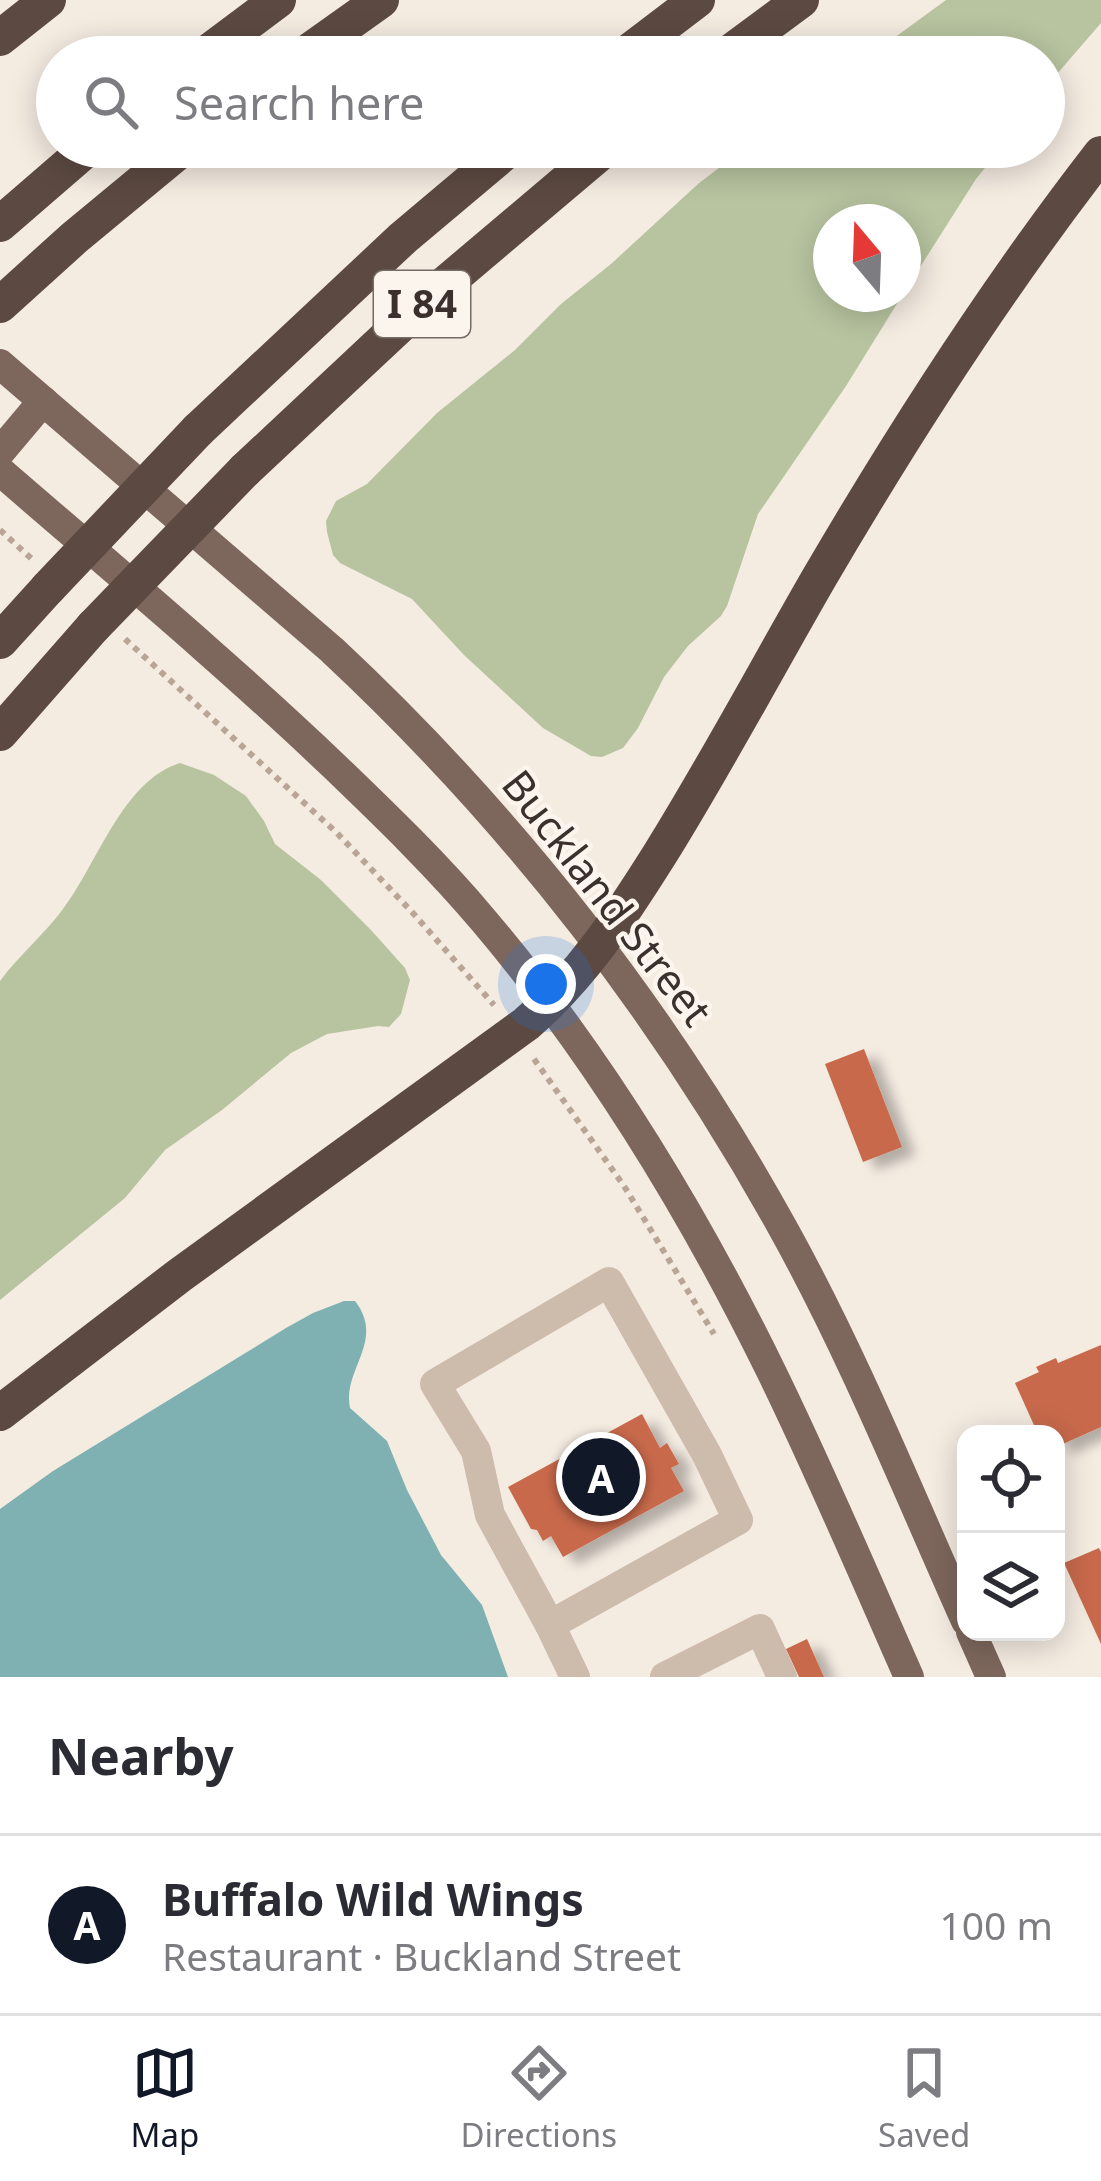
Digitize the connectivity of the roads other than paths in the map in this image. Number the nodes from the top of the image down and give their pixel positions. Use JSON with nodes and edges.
{"nodes":[{"id":1,"x":48,"y":0,"type":"edge"},
{"id":2,"x":278,"y":0,"type":"edge"},
{"id":3,"x":381,"y":0,"type":"edge"},
{"id":4,"x":697,"y":0,"type":"edge"},
{"id":5,"x":801,"y":0,"type":"edge"},
{"id":6,"x":230,"y":36,"type":"edge"},
{"id":7,"x":330,"y":36,"type":"edge"},
{"id":8,"x":650,"y":36,"type":"edge"},
{"id":9,"x":752,"y":36,"type":"edge"},
{"id":10,"x":0,"y":38,"type":"edge"},
{"id":11,"x":1101,"y":154,"type":"edge"},
{"id":12,"x":65,"y":168,"type":"edge"},
{"id":13,"x":159,"y":168,"type":"edge"},
{"id":14,"x":486,"y":168,"type":"edge"},
{"id":15,"x":582,"y":168,"type":"edge"},
{"id":16,"x":0,"y":224,"type":"edge"},
{"id":17,"x":12,"y":294,"type":"edge"},
{"id":18,"x":0,"y":364,"type":"edge"},
{"id":19,"x":43,"y":401,"type":"junction"},
{"id":20,"x":0,"y":452,"type":"edge"},
{"id":21,"x":0,"y":471,"type":"edge"},
{"id":22,"x":0,"y":641,"type":"edge"},
{"id":23,"x":0,"y":733,"type":"edge"},
{"id":24,"x":599,"y":946,"type":"junction"},
{"id":25,"x":549,"y":1004,"type":"junction"},
{"id":26,"x":0,"y":1413,"type":"edge"},
{"id":27,"x":957,"y":1601,"type":"edge"},
{"id":28,"x":550,"y":1625,"type":"junction"},
{"id":29,"x":975,"y":1641,"type":"edge"},
{"id":30,"x":679,"y":1673,"type":"edge"},
{"id":31,"x":574,"y":1677,"type":"edge"},
{"id":32,"x":782,"y":1677,"type":"edge"},
{"id":33,"x":909,"y":1677,"type":"edge"},
{"id":34,"x":991,"y":1677,"type":"edge"}],
"edges":[{"from":1,"to":10,"type":"highway"},
{"from":2,"to":6,"type":"highway"},
{"from":3,"to":7,"type":"highway"},
{"from":4,"to":8,"type":"highway"},
{"from":5,"to":9,"type":"highway"},
{"from":11,"to":24,"type":"highway"},
{"from":12,"to":16,"type":"highway"},
{"from":13,"to":17,"type":"highway"},
{"from":14,"to":22,"type":"highway","bridge":true},
{"from":15,"to":23,"type":"highway","number":"I 84","bridge":true},
{"from":18,"to":19,"type":"main road","name":"Buckland Street"},
{"from":19,"to":20,"type":"main road"},
{"from":19,"to":24,"type":"main road","name":"Buckland Street"},
{"from":21,"to":25,"type":"main road"},
{"from":24,"to":25,"type":"highway"},
{"from":24,"to":27,"type":"main road","name":"Buckland Street"},
{"from":25,"to":26,"type":"highway"},
{"from":25,"to":33,"type":"main road"},
{"from":28,"to":28,"type":"lane"},
{"from":28,"to":31,"type":"lane"},
{"from":29,"to":34,"type":"main road"},
{"from":30,"to":32,"type":"lane"}]}
